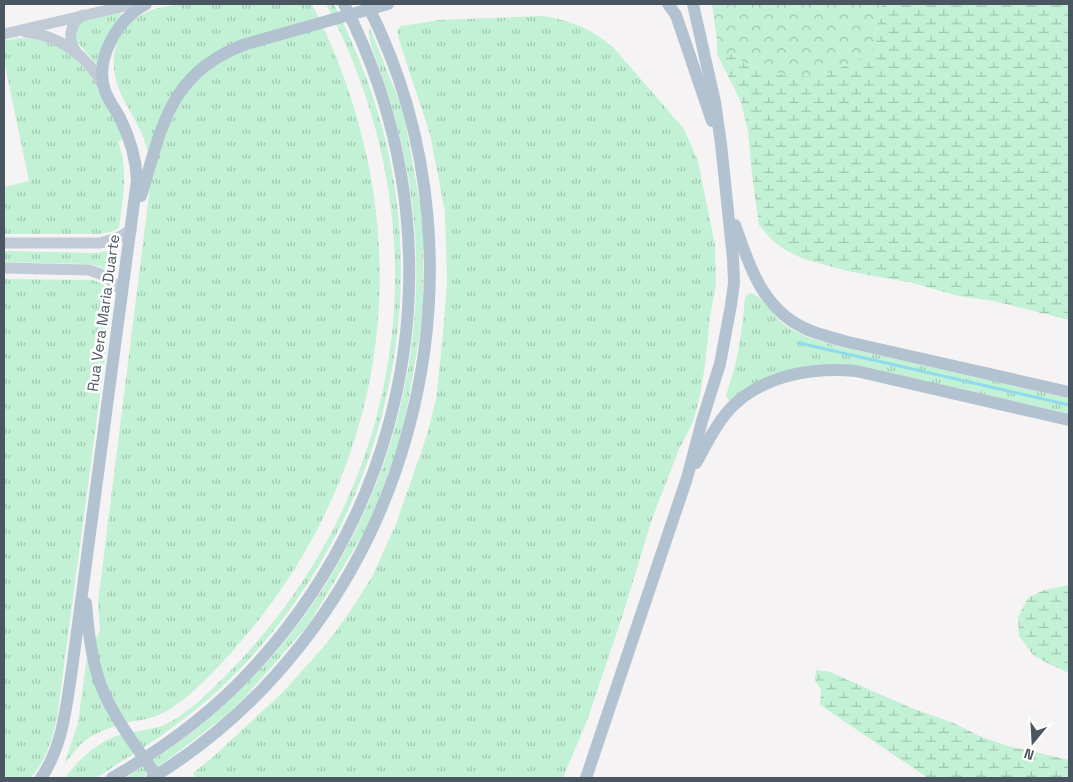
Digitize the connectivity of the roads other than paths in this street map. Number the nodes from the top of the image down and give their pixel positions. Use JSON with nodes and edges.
{"nodes":[{"id":1,"x":134,"y":4,"type":"edge"},
{"id":2,"x":146,"y":4,"type":"edge"},
{"id":3,"x":344,"y":4,"type":"edge"},
{"id":4,"x":367,"y":4,"type":"edge"},
{"id":5,"x":388,"y":4,"type":"edge"},
{"id":6,"x":668,"y":4,"type":"edge"},
{"id":7,"x":693,"y":4,"type":"edge"},
{"id":8,"x":113,"y":6,"type":"edge"},
{"id":9,"x":84,"y":14,"type":"junction"},
{"id":10,"x":19,"y":31,"type":"junction"},
{"id":11,"x":4,"y":34,"type":"edge"},
{"id":12,"x":77,"y":53,"type":"junction"},
{"id":13,"x":105,"y":90,"type":"junction"},
{"id":14,"x":721,"y":144,"type":"junction"},
{"id":15,"x":729,"y":208,"type":"junction"},
{"id":16,"x":131,"y":230,"type":"junction"},
{"id":17,"x":4,"y":243,"type":"edge"},
{"id":18,"x":4,"y":268,"type":"edge"},
{"id":19,"x":122,"y":291,"type":"junction"},
{"id":20,"x":1069,"y":392,"type":"edge"},
{"id":21,"x":1069,"y":420,"type":"edge"},
{"id":22,"x":687,"y":478,"type":"junction"},
{"id":23,"x":88,"y":546,"type":"junction"},
{"id":24,"x":41,"y":778,"type":"edge"},
{"id":25,"x":112,"y":778,"type":"edge"},
{"id":26,"x":152,"y":778,"type":"edge"},
{"id":27,"x":158,"y":778,"type":"edge"},
{"id":28,"x":586,"y":778,"type":"edge"}],
"edges":[{"from":1,"to":8,"type":"street"},
{"from":2,"to":13,"type":"main road","name":"Rua Vera Maria Duarte"},
{"from":3,"to":25,"type":"main road"},
{"from":4,"to":26,"type":"main road"},
{"from":5,"to":16,"type":"main road"},
{"from":6,"to":14,"type":"main road"},
{"from":7,"to":14,"type":"main road"},
{"from":8,"to":9,"type":"street"},
{"from":9,"to":10,"type":"street"},
{"from":9,"to":12,"type":"street"},
{"from":10,"to":11,"type":"street"},
{"from":10,"to":12,"type":"street","name":"Rua Vera Maria Duarte"},
{"from":12,"to":13,"type":"street","name":"Rua Vera Maria Duarte"},
{"from":13,"to":16,"type":"main road","name":"Rua Vera Maria Duarte"},
{"from":14,"to":15,"type":"main road"},
{"from":15,"to":20,"type":"main road"},
{"from":15,"to":22,"type":"main road"},
{"from":16,"to":17,"type":"street"},
{"from":16,"to":19,"type":"main road","name":"Rua Vera Maria Duarte"},
{"from":18,"to":19,"type":"street"},
{"from":19,"to":23,"type":"main road","name":"Rua Vera Maria Duarte"},
{"from":21,"to":22,"type":"main road"},
{"from":22,"to":28,"type":"main road"},
{"from":23,"to":24,"type":"main road"},
{"from":23,"to":27,"type":"main road"}]}
